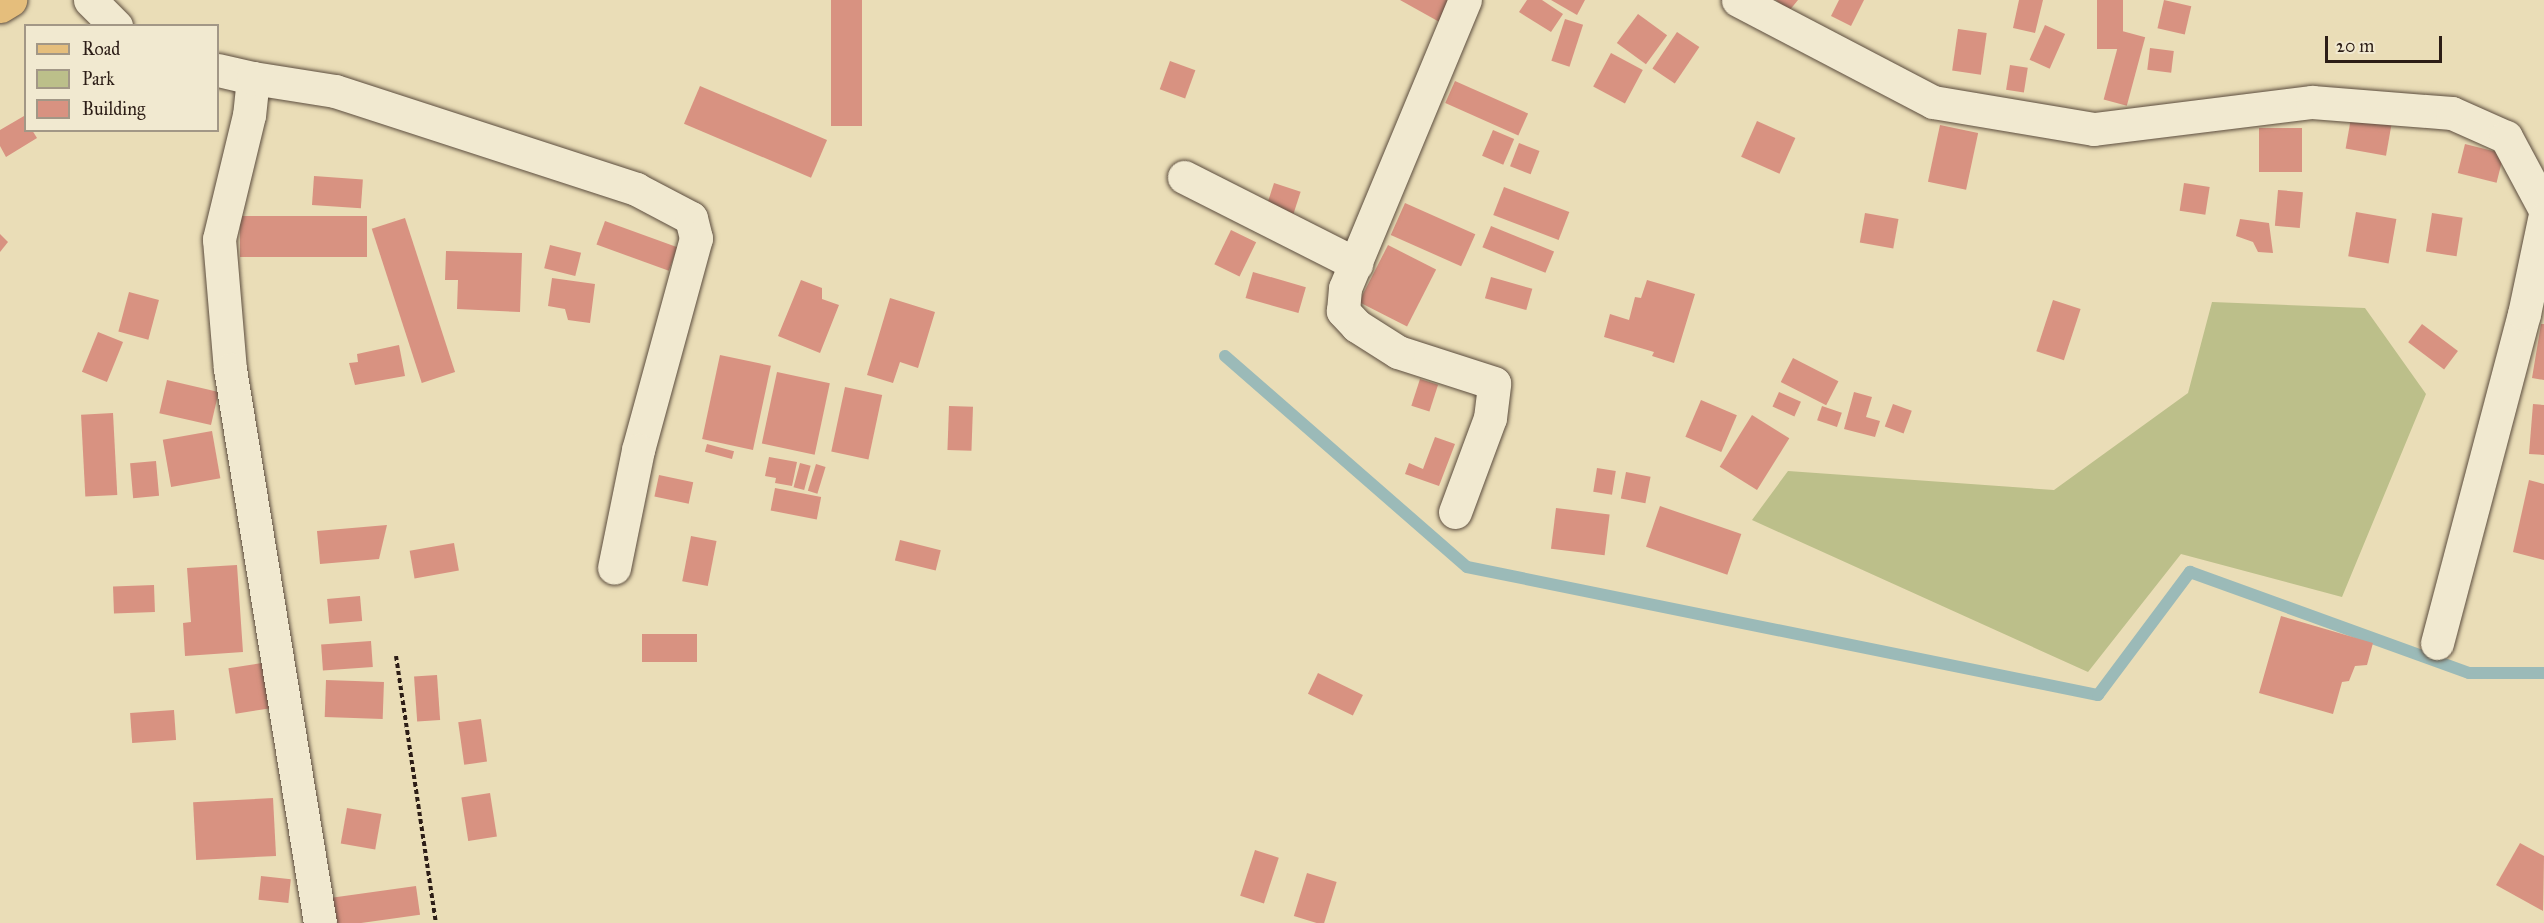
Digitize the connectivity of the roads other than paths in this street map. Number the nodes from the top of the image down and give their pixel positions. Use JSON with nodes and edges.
{"nodes":[{"id":1,"x":10,"y":0,"type":"edge"},
{"id":2,"x":90,"y":0,"type":"edge"},
{"id":3,"x":1465,"y":0,"type":"edge"},
{"id":4,"x":1738,"y":0,"type":"edge"},
{"id":5,"x":0,"y":6,"type":"edge"},
{"id":6,"x":115,"y":24,"type":"edge"},
{"id":7,"x":237,"y":75,"type":"edge"},
{"id":8,"x":1184,"y":177,"type":"dead end"},
{"id":9,"x":2544,"y":208,"type":"edge"},
{"id":10,"x":2544,"y":219,"type":"edge"},
{"id":11,"x":1356,"y":264,"type":"junction"},
{"id":12,"x":2534,"y":314,"type":"edge"},
{"id":13,"x":1455,"y":512,"type":"dead end"},
{"id":14,"x":614,"y":568,"type":"dead end"},
{"id":15,"x":2438,"y":643,"type":"dead end"},
{"id":16,"x":320,"y":923,"type":"edge"}],
"edges":[{"from":1,"to":5,"type":"main road"},
{"from":2,"to":6,"type":"street"},
{"from":3,"to":11,"type":"street"},
{"from":4,"to":9,"type":"street"},
{"from":7,"to":14,"type":"street"},
{"from":7,"to":16,"type":"street"},
{"from":8,"to":11,"type":"street"},
{"from":10,"to":12,"type":"street"},
{"from":11,"to":13,"type":"street"},
{"from":12,"to":15,"type":"street"}]}
